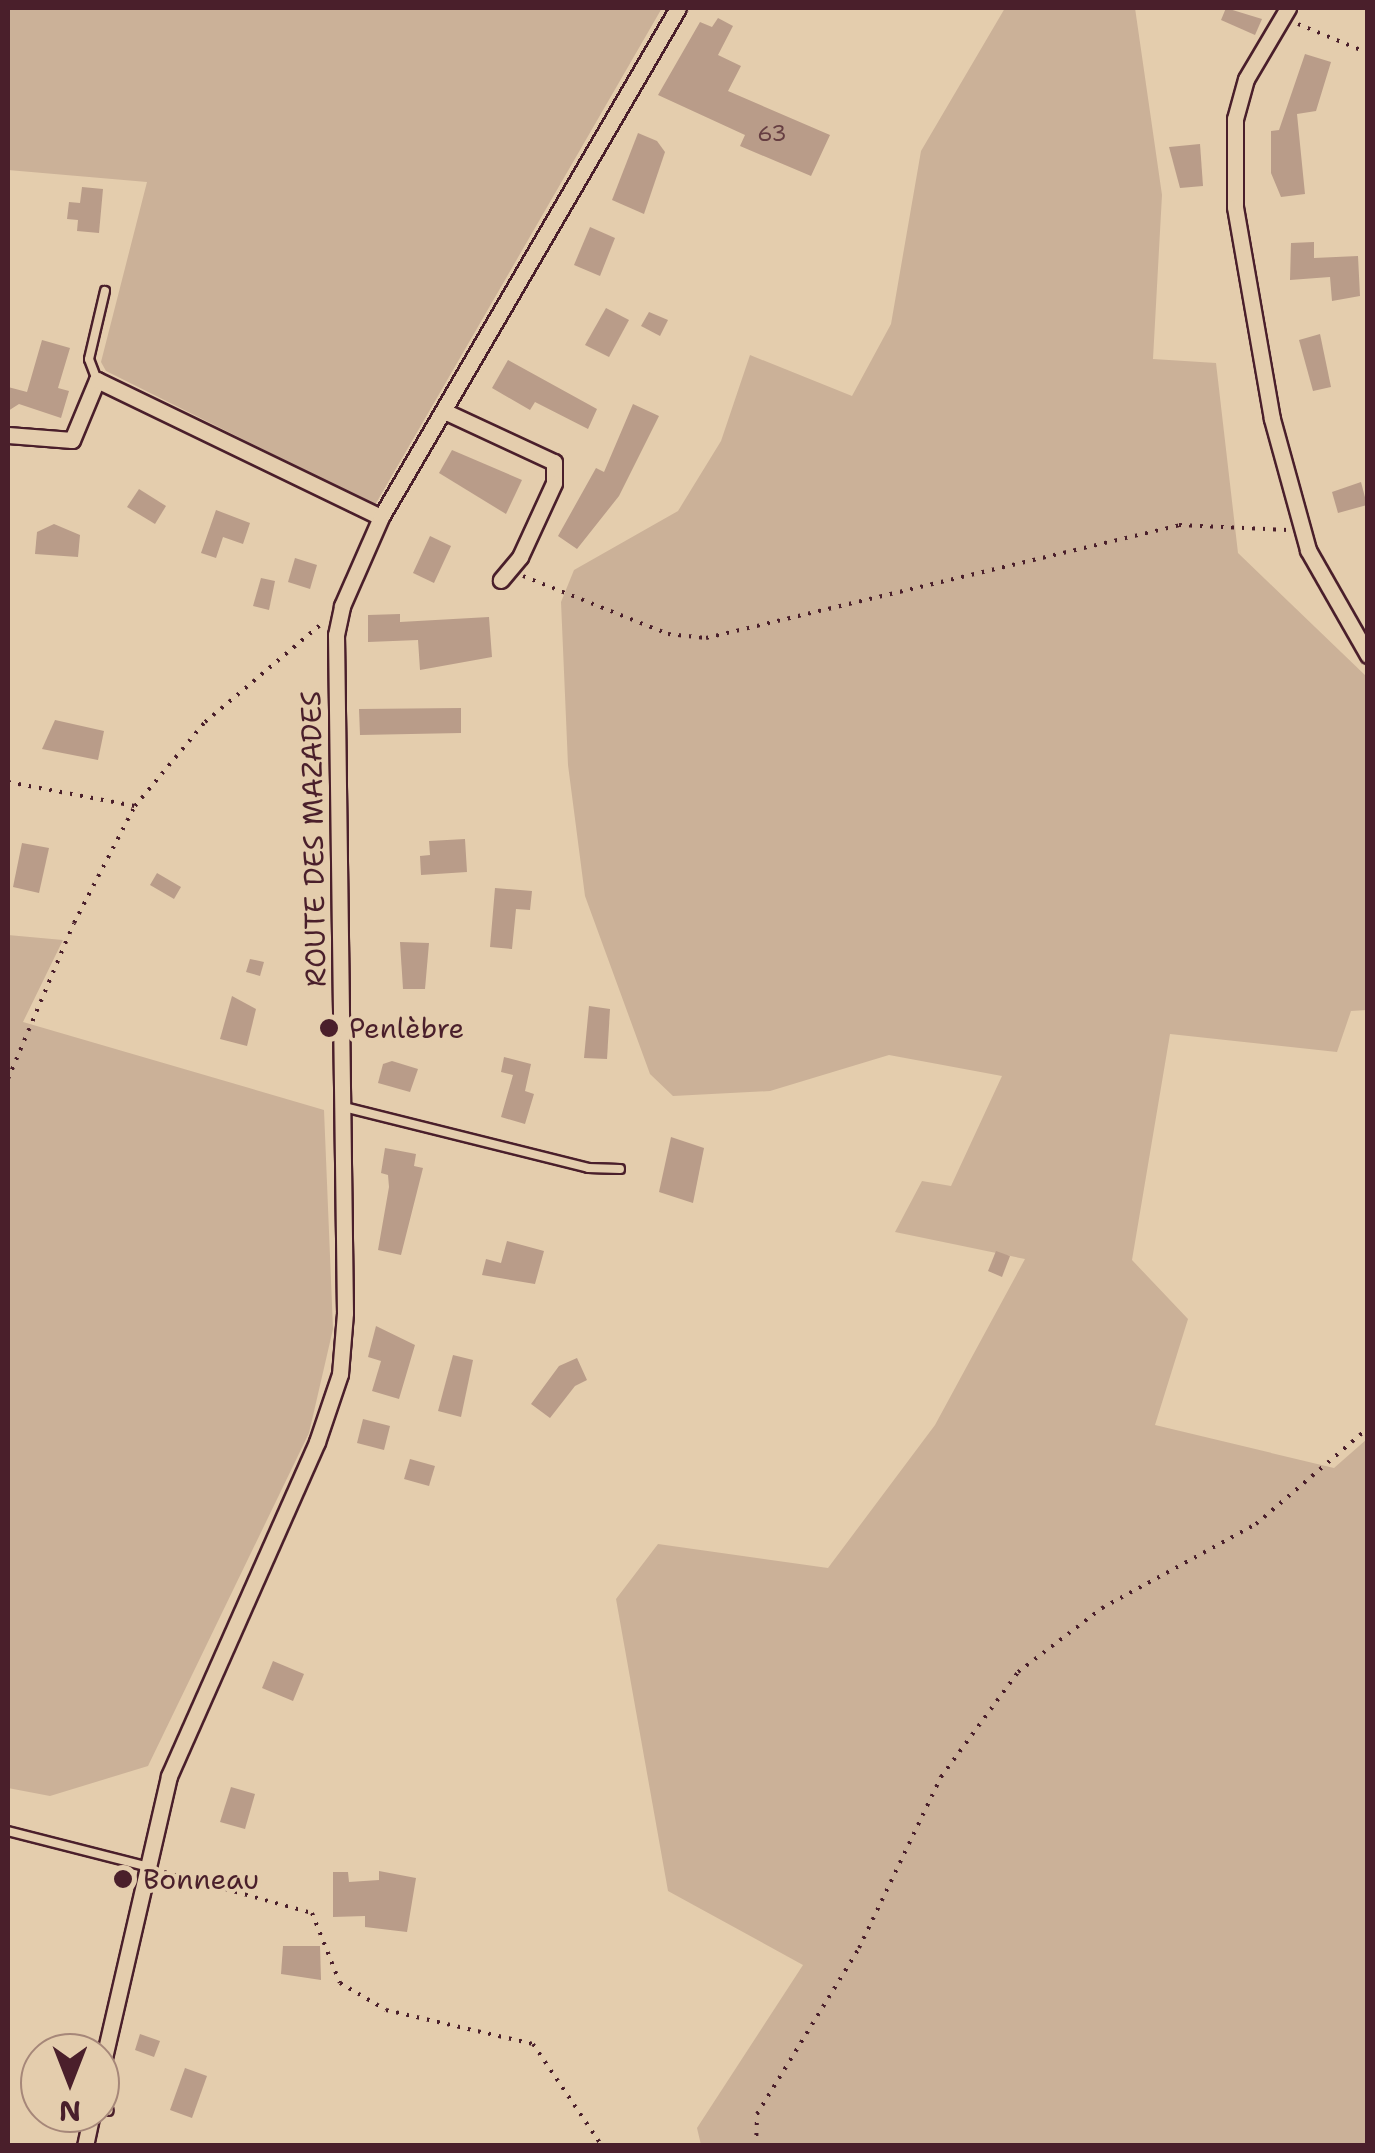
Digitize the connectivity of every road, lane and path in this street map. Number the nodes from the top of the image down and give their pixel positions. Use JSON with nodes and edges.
{"nodes":[{"id":1,"x":678,"y":8,"type":"edge"},
{"id":2,"x":1285,"y":12,"type":"edge"},
{"id":3,"x":1368,"y":52,"type":"edge"},
{"id":4,"x":105,"y":292,"type":"dead end"},
{"id":5,"x":97,"y":380,"type":"junction"},
{"id":6,"x":444,"y":411,"type":"junction"},
{"id":7,"x":8,"y":434,"type":"edge"},
{"id":8,"x":382,"y":517,"type":"junction"},
{"id":9,"x":1303,"y":531,"type":"junction"},
{"id":10,"x":505,"y":575,"type":"joint"},
{"id":11,"x":342,"y":606,"type":"junction"},
{"id":12,"x":1368,"y":655,"type":"edge"},
{"id":13,"x":8,"y":782,"type":"edge"},
{"id":14,"x":135,"y":806,"type":"junction"},
{"id":15,"x":8,"y":1079,"type":"edge"},
{"id":16,"x":340,"y":1106,"type":"junction"},
{"id":17,"x":620,"y":1168,"type":"dead end"},
{"id":18,"x":1368,"y":1428,"type":"edge"},
{"id":19,"x":8,"y":1831,"type":"edge"},
{"id":20,"x":145,"y":1866,"type":"junction"},
{"id":21,"x":109,"y":2033,"type":"edge"},
{"id":22,"x":602,"y":2146,"type":"edge"},
{"id":23,"x":756,"y":2146,"type":"edge"}],
"edges":[{"from":1,"to":6,"type":"street","name":"ROUTE DES MAZADES"},
{"from":2,"to":3,"type":"path"},
{"from":2,"to":9,"type":"street"},
{"from":4,"to":5,"type":"lane"},
{"from":5,"to":7,"type":"street"},
{"from":5,"to":8,"type":"street"},
{"from":6,"to":8,"type":"street","name":"ROUTE DES MAZADES"},
{"from":6,"to":10,"type":"street"},
{"from":8,"to":11,"type":"street","name":"ROUTE DES MAZADES"},
{"from":9,"to":10,"type":"path"},
{"from":9,"to":12,"type":"street"},
{"from":11,"to":14,"type":"path"},
{"from":11,"to":16,"type":"street","name":"ROUTE DES MAZADES"},
{"from":13,"to":14,"type":"path"},
{"from":14,"to":15,"type":"path"},
{"from":16,"to":17,"type":"lane"},
{"from":16,"to":20,"type":"street","name":"ROUTE DES MAZADES"},
{"from":18,"to":23,"type":"path"},
{"from":19,"to":20,"type":"lane"},
{"from":20,"to":21,"type":"street","name":"ROUTE DES MAZADES"},
{"from":20,"to":22,"type":"path"}]}
